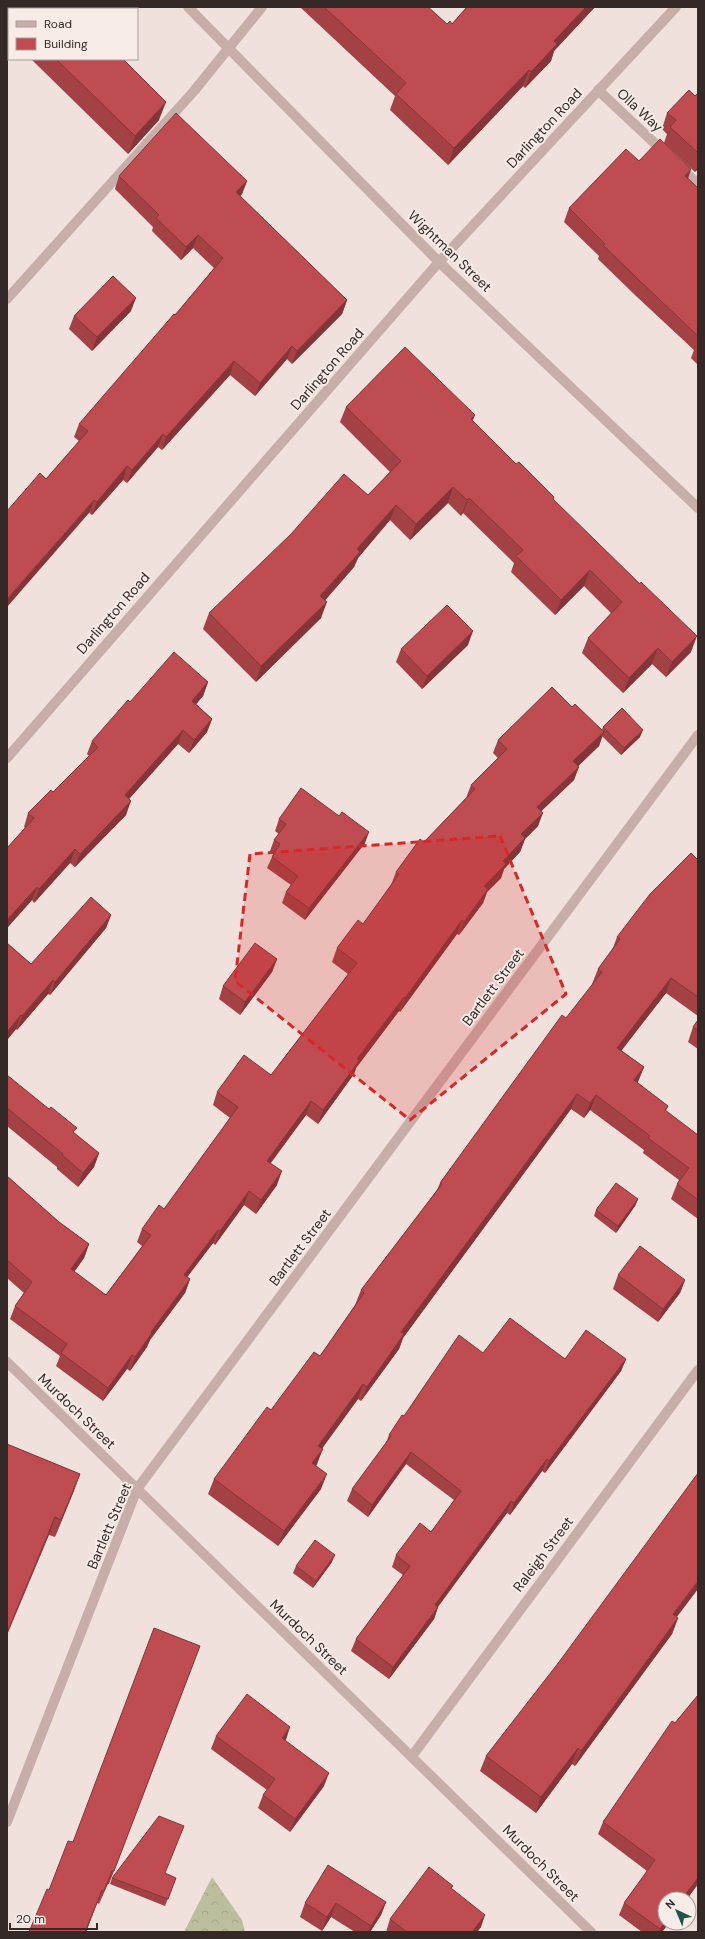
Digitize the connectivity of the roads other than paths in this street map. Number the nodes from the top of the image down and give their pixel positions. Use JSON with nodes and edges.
{"nodes":[{"id":1,"x":188,"y":7,"type":"edge"},
{"id":2,"x":262,"y":7,"type":"edge"},
{"id":3,"x":676,"y":7,"type":"edge"},
{"id":4,"x":227,"y":48,"type":"junction"},
{"id":5,"x":598,"y":90,"type":"junction"},
{"id":6,"x":698,"y":184,"type":"edge"},
{"id":7,"x":439,"y":262,"type":"junction"},
{"id":8,"x":7,"y":299,"type":"edge"},
{"id":9,"x":698,"y":508,"type":"edge"},
{"id":10,"x":698,"y":735,"type":"edge"},
{"id":11,"x":7,"y":758,"type":"edge"},
{"id":12,"x":7,"y":1362,"type":"edge"},
{"id":13,"x":698,"y":1370,"type":"edge"},
{"id":14,"x":137,"y":1489,"type":"junction"},
{"id":15,"x":412,"y":1756,"type":"junction"},
{"id":16,"x":7,"y":1822,"type":"edge"},
{"id":17,"x":591,"y":1932,"type":"edge"}],
"edges":[{"from":1,"to":4,"type":"street","name":"Wightman Street"},
{"from":2,"to":4,"type":"street"},
{"from":3,"to":5,"type":"street","name":"Darlington Road"},
{"from":4,"to":7,"type":"street","name":"Wightman Street"},
{"from":4,"to":8,"type":"street"},
{"from":5,"to":6,"type":"street","name":"Olla Way"},
{"from":5,"to":7,"type":"street","name":"Darlington Road"},
{"from":7,"to":9,"type":"street","name":"Wightman Street"},
{"from":7,"to":11,"type":"street","name":"Darlington Road"},
{"from":10,"to":14,"type":"street","name":"Bartlett Street"},
{"from":12,"to":14,"type":"street","name":"Murdoch Street"},
{"from":13,"to":15,"type":"street","name":"Raleigh Street"},
{"from":14,"to":15,"type":"street","name":"Murdoch Street"},
{"from":14,"to":16,"type":"street","name":"Bartlett Street"},
{"from":15,"to":17,"type":"street","name":"Murdoch Street"}]}
